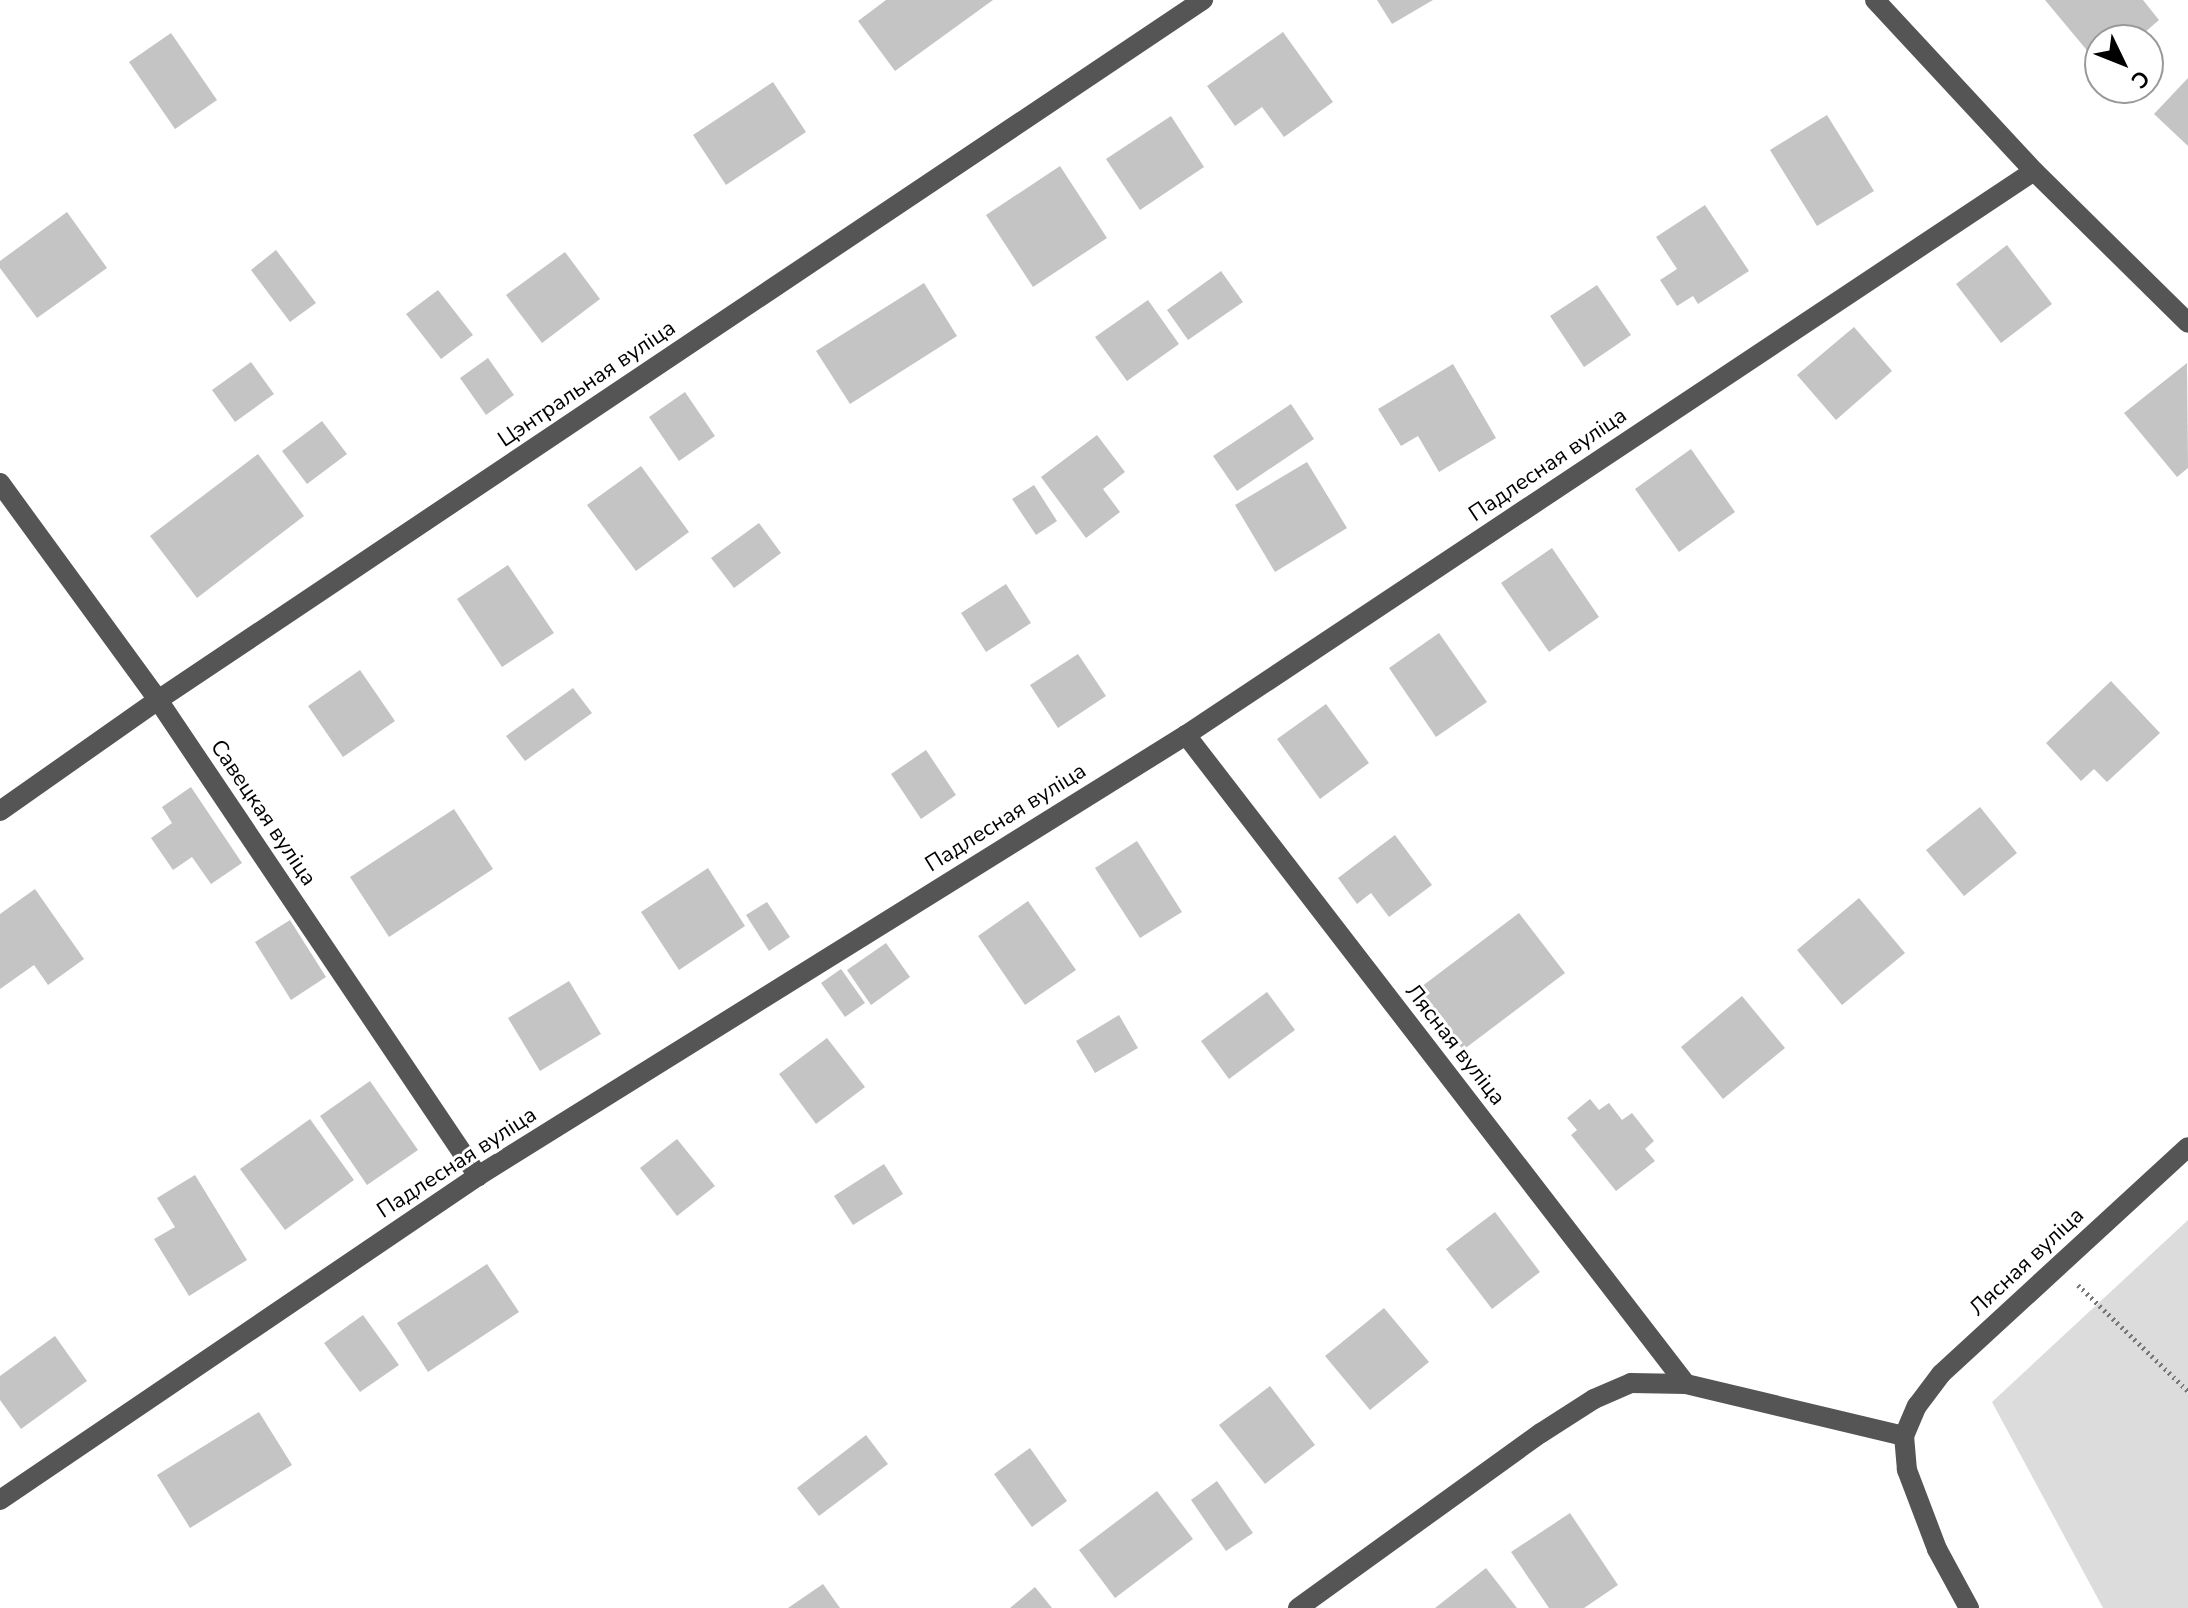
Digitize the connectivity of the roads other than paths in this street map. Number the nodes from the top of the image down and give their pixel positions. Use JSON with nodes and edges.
{"nodes":[{"id":1,"x":1203,"y":0,"type":"edge"},
{"id":2,"x":1875,"y":0,"type":"edge"},
{"id":3,"x":2034,"y":171,"type":"junction"},
{"id":4,"x":2188,"y":323,"type":"edge"},
{"id":5,"x":0,"y":483,"type":"edge"},
{"id":6,"x":158,"y":700,"type":"junction"},
{"id":7,"x":1186,"y":735,"type":"junction"},
{"id":8,"x":0,"y":811,"type":"edge"},
{"id":9,"x":2188,"y":1147,"type":"edge"},
{"id":10,"x":478,"y":1176,"type":"junction"},
{"id":11,"x":1686,"y":1384,"type":"junction"},
{"id":12,"x":1904,"y":1436,"type":"junction"},
{"id":13,"x":0,"y":1500,"type":"edge"},
{"id":14,"x":1298,"y":1608,"type":"edge"},
{"id":15,"x":1969,"y":1608,"type":"edge"}],
"edges":[{"from":1,"to":6,"type":"street","name":"Цэнтральная вуліца"},
{"from":2,"to":3,"type":"street"},
{"from":3,"to":4,"type":"street"},
{"from":3,"to":7,"type":"street","name":"Падлесная вуліца"},
{"from":5,"to":6,"type":"street","name":"Савецкая вуліца"},
{"from":6,"to":8,"type":"street","name":"Цэнтральная вуліца"},
{"from":6,"to":10,"type":"street","name":"Савецкая вуліца"},
{"from":7,"to":10,"type":"street","name":"Падлесная вуліца"},
{"from":7,"to":11,"type":"street","name":"Лясная вуліца"},
{"from":9,"to":12,"type":"street","name":"Лясная вуліца"},
{"from":10,"to":13,"type":"street","name":"Падлесная вуліца"},
{"from":11,"to":12,"type":"street"},
{"from":11,"to":14,"type":"street"},
{"from":12,"to":15,"type":"street"}]}
